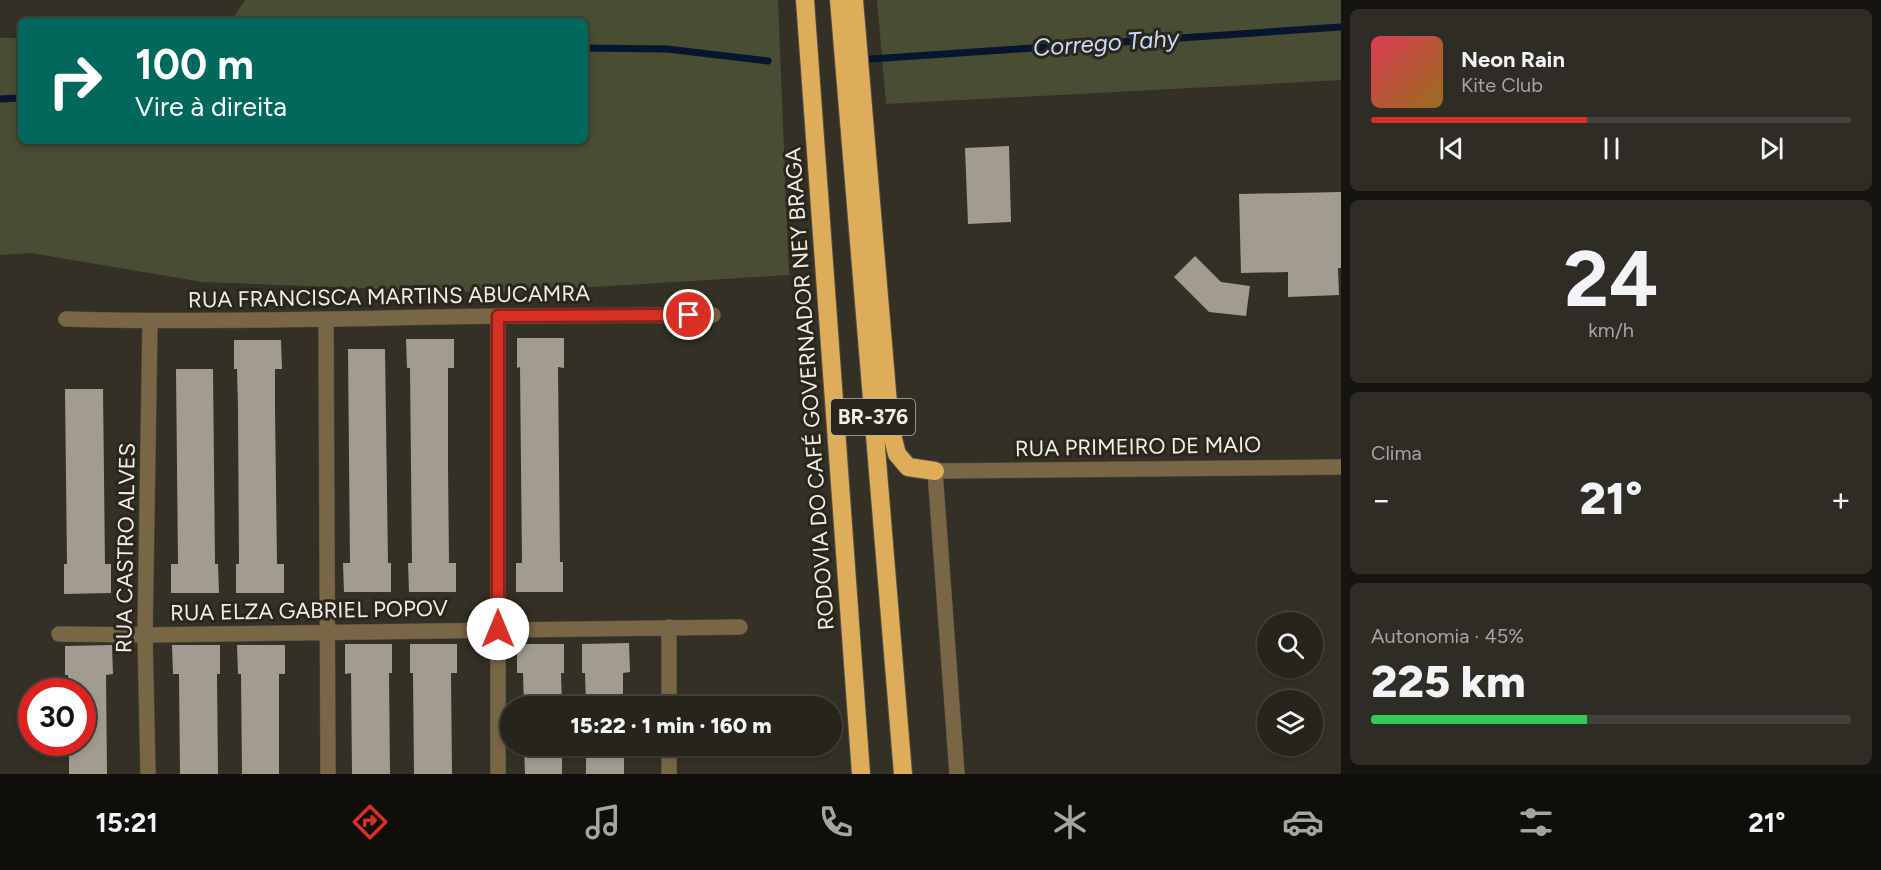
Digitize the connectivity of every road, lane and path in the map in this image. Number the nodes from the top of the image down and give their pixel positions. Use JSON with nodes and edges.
{"nodes":[{"id":1,"x":805,"y":0,"type":"edge"},
{"id":2,"x":839,"y":0,"type":"edge"},
{"id":3,"x":854,"y":0,"type":"edge"},
{"id":4,"x":713,"y":315,"type":"dead end"},
{"id":5,"x":498,"y":316,"type":"junction"},
{"id":6,"x":66,"y":319,"type":"dead end"},
{"id":7,"x":326,"y":321,"type":"junction"},
{"id":8,"x":150,"y":322,"type":"junction"},
{"id":9,"x":1341,"y":467,"type":"edge"},
{"id":10,"x":935,"y":471,"type":"junction"},
{"id":11,"x":669,"y":627,"type":"junction"},
{"id":12,"x":740,"y":627,"type":"dead end"},
{"id":13,"x":498,"y":629,"type":"junction"},
{"id":14,"x":328,"y":631,"type":"junction"},
{"id":15,"x":59,"y":634,"type":"dead end"},
{"id":16,"x":145,"y":635,"type":"junction"},
{"id":17,"x":669,"y":696,"type":"edge"},
{"id":18,"x":669,"y":756,"type":"edge"},
{"id":19,"x":148,"y":774,"type":"edge"},
{"id":20,"x":328,"y":774,"type":"edge"},
{"id":21,"x":498,"y":774,"type":"edge"},
{"id":22,"x":669,"y":774,"type":"edge"},
{"id":23,"x":861,"y":774,"type":"edge"},
{"id":24,"x":903,"y":774,"type":"edge"},
{"id":25,"x":957,"y":774,"type":"edge"}],
"edges":[{"from":1,"to":23,"type":"highway","name":"RODOVIA DO CAFÉ GOVERNADOR NEY BRAGA","number":"BR-376"},
{"from":2,"to":24,"type":"highway","number":"BR-376"},
{"from":3,"to":10,"type":"highway"},
{"from":4,"to":5,"type":"street","name":"RUA FRANCISCA MARTINS ABUCAMRA"},
{"from":5,"to":7,"type":"street","name":"RUA FRANCISCA MARTINS ABUCAMRA"},
{"from":5,"to":13,"type":"street"},
{"from":6,"to":8,"type":"street","name":"RUA FRANCISCA MARTINS ABUCAMRA"},
{"from":7,"to":8,"type":"street","name":"RUA FRANCISCA MARTINS ABUCAMRA"},
{"from":7,"to":14,"type":"street"},
{"from":8,"to":16,"type":"street","name":"RUA CASTRO ALVES"},
{"from":9,"to":10,"type":"street","name":"RUA PRIMEIRO DE MAIO"},
{"from":10,"to":25,"type":"street"},
{"from":11,"to":12,"type":"street","name":"RUA ELZA GABRIEL POPOV"},
{"from":11,"to":13,"type":"street","name":"RUA ELZA GABRIEL POPOV"},
{"from":11,"to":17,"type":"street"},
{"from":13,"to":14,"type":"street","name":"RUA ELZA GABRIEL POPOV"},
{"from":13,"to":21,"type":"street"},
{"from":14,"to":16,"type":"street","name":"RUA ELZA GABRIEL POPOV"},
{"from":14,"to":20,"type":"street"},
{"from":15,"to":16,"type":"street","name":"RUA ELZA GABRIEL POPOV"},
{"from":16,"to":19,"type":"street","name":"RUA CASTRO ALVES"},
{"from":18,"to":22,"type":"street"}]}
